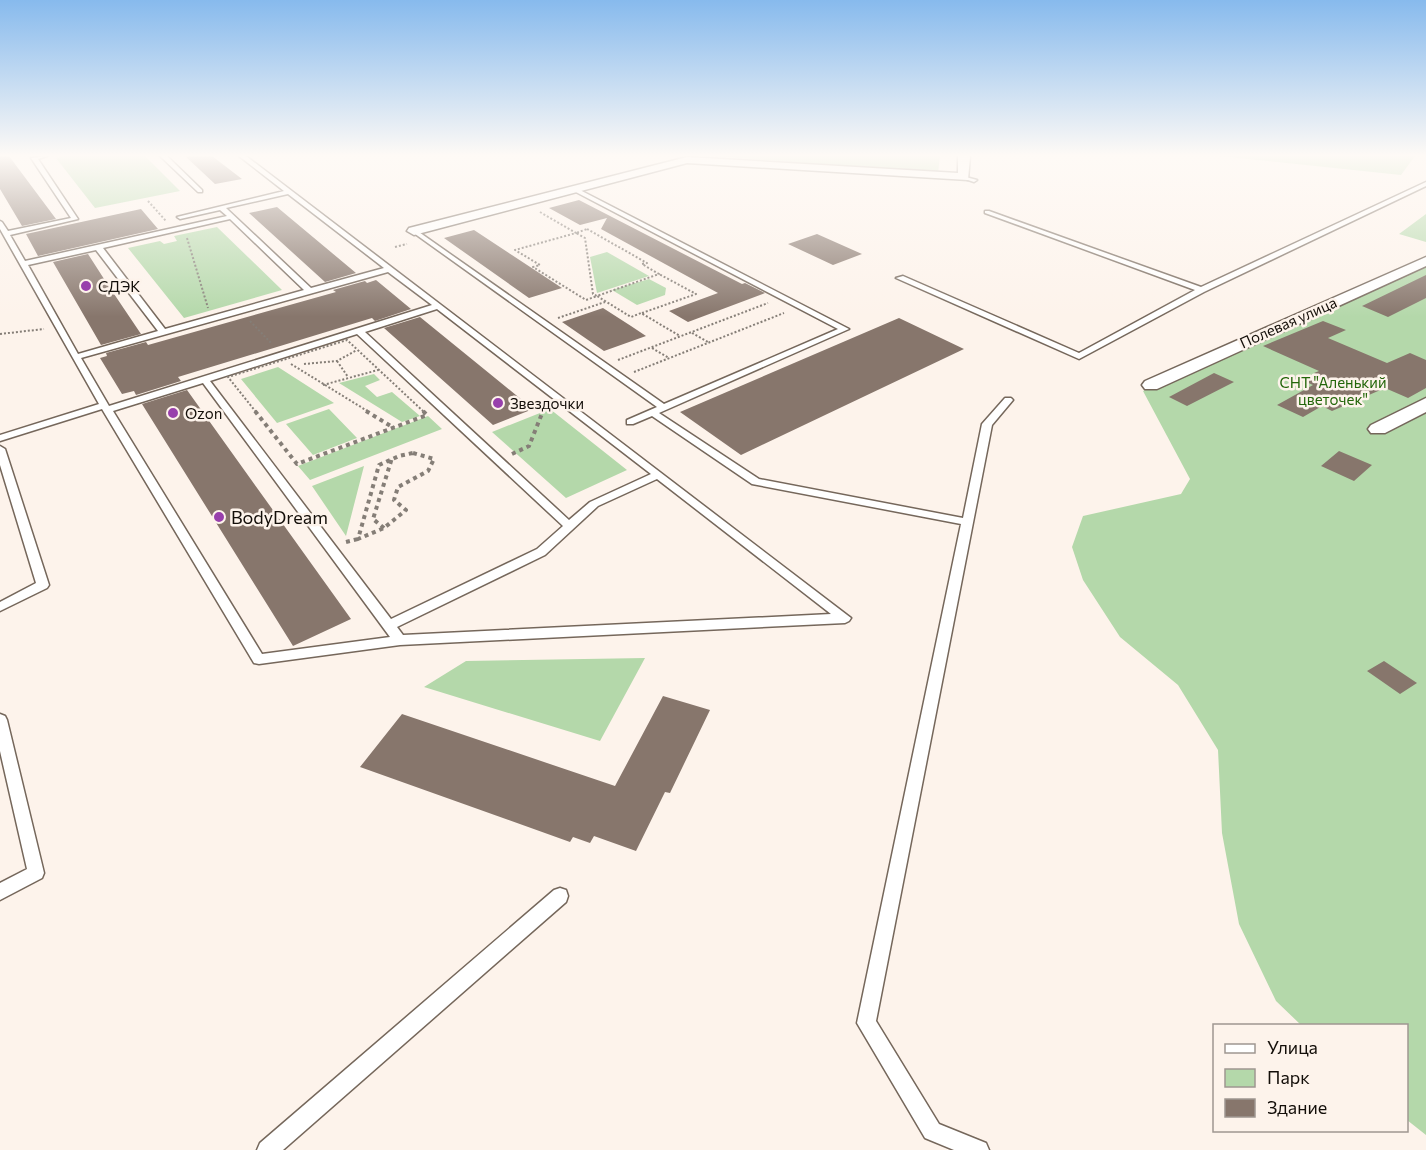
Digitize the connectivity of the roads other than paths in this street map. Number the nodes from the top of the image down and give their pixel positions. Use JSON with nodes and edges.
{"nodes":[{"id":1,"x":69,"y":210,"type":"edge"},
{"id":2,"x":210,"y":210,"type":"edge"},
{"id":3,"x":224,"y":210,"type":"edge"},
{"id":4,"x":312,"y":210,"type":"edge"},
{"id":5,"x":495,"y":210,"type":"edge"},
{"id":6,"x":614,"y":210,"type":"edge"},
{"id":7,"x":1372,"y":210,"type":"edge"},
{"id":8,"x":987,"y":212,"type":"dead end"},
{"id":9,"x":180,"y":217,"type":"dead end"},
{"id":10,"x":231,"y":217,"type":"junction"},
{"id":11,"x":0,"y":223,"type":"edge"},
{"id":12,"x":414,"y":231,"type":"joint"},
{"id":13,"x":6,"y":234,"type":"junction"},
{"id":14,"x":98,"y":247,"type":"junction"},
{"id":15,"x":1426,"y":261,"type":"edge"},
{"id":16,"x":24,"y":264,"type":"junction"},
{"id":17,"x":389,"y":269,"type":"junction"},
{"id":18,"x":900,"y":278,"type":"dead end"},
{"id":19,"x":1202,"y":290,"type":"junction"},
{"id":20,"x":309,"y":291,"type":"junction"},
{"id":21,"x":438,"y":306,"type":"junction"},
{"id":22,"x":359,"y":331,"type":"junction"},
{"id":23,"x":163,"y":332,"type":"junction"},
{"id":24,"x":76,"y":357,"type":"junction"},
{"id":25,"x":205,"y":380,"type":"junction"},
{"id":26,"x":1151,"y":385,"type":"dead end"},
{"id":27,"x":1008,"y":400,"type":"dead end"},
{"id":28,"x":1426,"y":404,"type":"edge"},
{"id":29,"x":663,"y":407,"type":"junction"},
{"id":30,"x":106,"y":408,"type":"junction"},
{"id":31,"x":652,"y":412,"type":"junction"},
{"id":32,"x":630,"y":422,"type":"dead end"},
{"id":33,"x":1378,"y":429,"type":"dead end"},
{"id":34,"x":0,"y":438,"type":"edge"},
{"id":35,"x":0,"y":449,"type":"edge"},
{"id":36,"x":658,"y":475,"type":"junction"},
{"id":37,"x":967,"y":522,"type":"junction"},
{"id":38,"x":569,"y":526,"type":"junction"},
{"id":39,"x":0,"y":607,"type":"edge"},
{"id":40,"x":389,"y":625,"type":"junction"},
{"id":41,"x":400,"y":640,"type":"junction"},
{"id":42,"x":0,"y":720,"type":"edge"},
{"id":43,"x":0,"y":892,"type":"edge"},
{"id":44,"x":560,"y":896,"type":"dead end"},
{"id":45,"x":267,"y":1150,"type":"edge"},
{"id":46,"x":979,"y":1150,"type":"edge"}],
"edges":[{"from":1,"to":13,"type":"lane"},
{"from":2,"to":9,"type":"lane"},
{"from":3,"to":10,"type":"lane"},
{"from":4,"to":17,"type":"lane"},
{"from":5,"to":12,"type":"street"},
{"from":6,"to":29,"type":"lane"},
{"from":7,"to":19,"type":"lane"},
{"from":8,"to":19,"type":"lane"},
{"from":10,"to":14,"type":"lane"},
{"from":10,"to":20,"type":"lane"},
{"from":11,"to":13,"type":"lane"},
{"from":12,"to":29,"type":"lane"},
{"from":13,"to":16,"type":"lane"},
{"from":14,"to":16,"type":"lane"},
{"from":14,"to":23,"type":"lane"},
{"from":15,"to":26,"type":"street","name":"Полевая улица"},
{"from":16,"to":24,"type":"lane"},
{"from":17,"to":20,"type":"lane"},
{"from":17,"to":21,"type":"lane"},
{"from":18,"to":19,"type":"lane"},
{"from":20,"to":23,"type":"lane"},
{"from":21,"to":22,"type":"lane"},
{"from":21,"to":36,"type":"lane"},
{"from":22,"to":25,"type":"lane"},
{"from":22,"to":38,"type":"lane"},
{"from":23,"to":24,"type":"lane"},
{"from":24,"to":30,"type":"lane"},
{"from":25,"to":30,"type":"lane"},
{"from":25,"to":40,"type":"lane"},
{"from":27,"to":37,"type":"lane"},
{"from":28,"to":33,"type":"street"},
{"from":29,"to":31,"type":"lane"},
{"from":30,"to":34,"type":"lane"},
{"from":30,"to":41,"type":"lane"},
{"from":31,"to":32,"type":"lane"},
{"from":31,"to":37,"type":"lane"},
{"from":35,"to":39,"type":"lane"},
{"from":36,"to":38,"type":"lane"},
{"from":36,"to":41,"type":"lane"},
{"from":37,"to":46,"type":"lane"},
{"from":38,"to":40,"type":"lane"},
{"from":40,"to":41,"type":"lane"},
{"from":42,"to":43,"type":"lane"},
{"from":44,"to":45,"type":"lane"}]}
